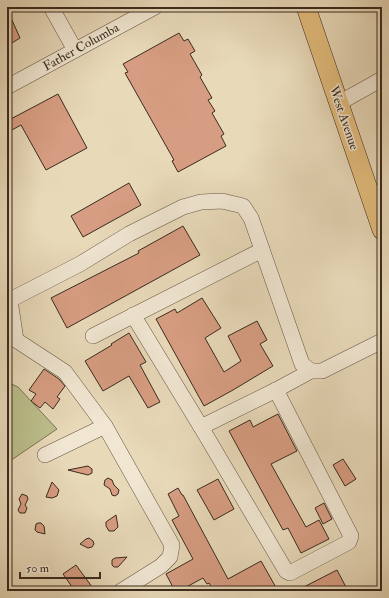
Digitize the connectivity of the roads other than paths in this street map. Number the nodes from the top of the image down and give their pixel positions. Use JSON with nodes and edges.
{"nodes":[{"id":1,"x":51,"y":7,"type":"edge"},
{"id":2,"x":155,"y":7,"type":"edge"},
{"id":3,"x":306,"y":7,"type":"edge"},
{"id":4,"x":75,"y":50,"type":"junction"},
{"id":5,"x":382,"y":79,"type":"edge"},
{"id":6,"x":7,"y":87,"type":"edge"},
{"id":7,"x":339,"y":103,"type":"junction"},
{"id":8,"x":382,"y":230,"type":"edge"},
{"id":9,"x":262,"y":250,"type":"junction"},
{"id":10,"x":133,"y":315,"type":"junction"},
{"id":11,"x":93,"y":336,"type":"dead end"},
{"id":12,"x":382,"y":341,"type":"edge"},
{"id":13,"x":311,"y":371,"type":"junction"},
{"id":14,"x":276,"y":390,"type":"junction"},
{"id":15,"x":104,"y":426,"type":"junction"},
{"id":16,"x":201,"y":427,"type":"junction"},
{"id":17,"x":45,"y":455,"type":"dead end"},
{"id":18,"x":121,"y":591,"type":"edge"}],
"edges":[{"from":1,"to":4,"type":"street"},
{"from":2,"to":4,"type":"street","name":"Father Columba"},
{"from":3,"to":7,"type":"main road","name":"West Avenue"},
{"from":4,"to":6,"type":"street","name":"Father Columba"},
{"from":5,"to":7,"type":"street"},
{"from":7,"to":8,"type":"main road","name":"West Avenue"},
{"from":9,"to":10,"type":"street"},
{"from":9,"to":13,"type":"street"},
{"from":9,"to":15,"type":"street"},
{"from":10,"to":11,"type":"street"},
{"from":10,"to":16,"type":"street"},
{"from":12,"to":13,"type":"street"},
{"from":13,"to":14,"type":"street"},
{"from":14,"to":16,"type":"street"},
{"from":14,"to":16,"type":"street"},
{"from":15,"to":17,"type":"street"},
{"from":15,"to":18,"type":"street"}]}
